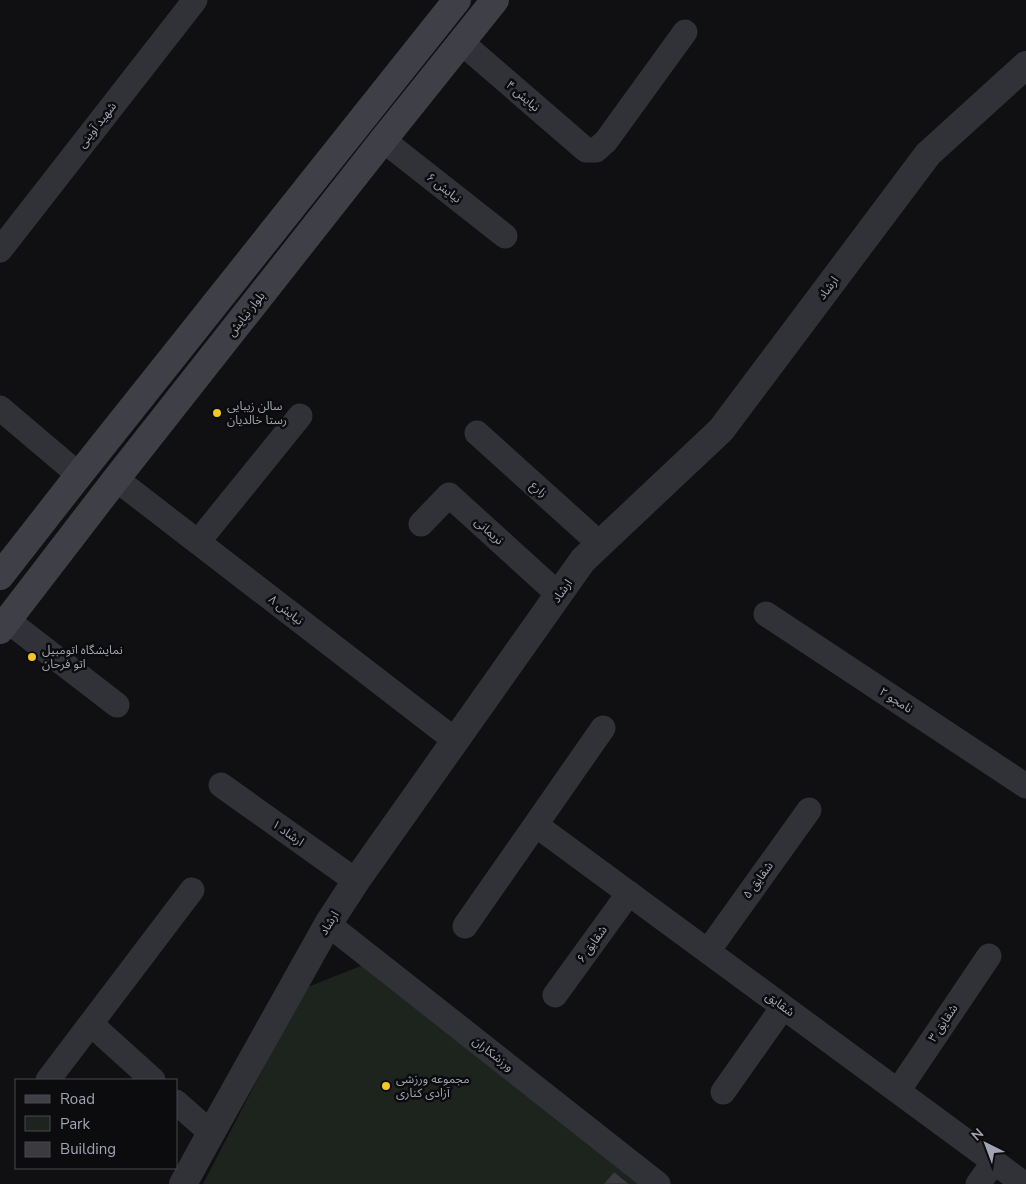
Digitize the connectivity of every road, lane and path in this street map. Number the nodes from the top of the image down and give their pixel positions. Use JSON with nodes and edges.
{"nodes":[{"id":1,"x":195,"y":0,"type":"edge"},
{"id":2,"x":457,"y":0,"type":"edge"},
{"id":3,"x":494,"y":0,"type":"edge"},
{"id":4,"x":685,"y":32,"type":"dead end"},
{"id":5,"x":461,"y":42,"type":"junction"},
{"id":6,"x":1026,"y":65,"type":"edge"},
{"id":7,"x":382,"y":140,"type":"junction"},
{"id":8,"x":505,"y":236,"type":"dead end"},
{"id":9,"x":0,"y":250,"type":"edge"},
{"id":10,"x":0,"y":408,"type":"edge"},
{"id":11,"x":300,"y":416,"type":"dead end"},
{"id":12,"x":477,"y":433,"type":"dead end"},
{"id":13,"x":79,"y":475,"type":"junction"},
{"id":14,"x":116,"y":479,"type":"junction"},
{"id":15,"x":421,"y":524,"type":"dead end"},
{"id":16,"x":198,"y":542,"type":"junction"},
{"id":17,"x":600,"y":544,"type":"junction"},
{"id":18,"x":0,"y":576,"type":"edge"},
{"id":19,"x":559,"y":595,"type":"junction"},
{"id":20,"x":766,"y":614,"type":"dead end"},
{"id":21,"x":4,"y":625,"type":"edge"},
{"id":22,"x":117,"y":705,"type":"dead end"},
{"id":23,"x":603,"y":728,"type":"dead end"},
{"id":24,"x":456,"y":741,"type":"junction"},
{"id":25,"x":221,"y":785,"type":"dead end"},
{"id":26,"x":1026,"y":786,"type":"edge"},
{"id":27,"x":809,"y":810,"type":"dead end"},
{"id":28,"x":536,"y":825,"type":"junction"},
{"id":29,"x":356,"y":881,"type":"junction"},
{"id":30,"x":192,"y":890,"type":"dead end"},
{"id":31,"x":629,"y":893,"type":"junction"},
{"id":32,"x":328,"y":924,"type":"junction"},
{"id":33,"x":465,"y":926,"type":"dead end"},
{"id":34,"x":708,"y":951,"type":"junction"},
{"id":35,"x":989,"y":956,"type":"dead end"},
{"id":36,"x":555,"y":995,"type":"dead end"},
{"id":37,"x":783,"y":1007,"type":"junction"},
{"id":38,"x":91,"y":1024,"type":"junction"},
{"id":39,"x":49,"y":1079,"type":"edge"},
{"id":40,"x":152,"y":1079,"type":"edge"},
{"id":41,"x":898,"y":1091,"type":"junction"},
{"id":42,"x":723,"y":1092,"type":"dead end"},
{"id":43,"x":178,"y":1104,"type":"edge"},
{"id":44,"x":210,"y":1133,"type":"junction"},
{"id":45,"x":994,"y":1162,"type":"junction"},
{"id":46,"x":183,"y":1184,"type":"edge"},
{"id":47,"x":658,"y":1184,"type":"edge"},
{"id":48,"x":978,"y":1184,"type":"edge"},
{"id":49,"x":1024,"y":1184,"type":"edge"}],
"edges":[{"from":1,"to":9,"type":"street","name":"شهید آوینی"},
{"from":2,"to":13,"type":"main road"},
{"from":3,"to":5,"type":"main road","name":"بلوار نیایش"},
{"from":4,"to":5,"type":"street","name":"نیایش ۴"},
{"from":5,"to":7,"type":"main road","name":"بلوار نیایش"},
{"from":6,"to":17,"type":"street","name":"ارشاد"},
{"from":7,"to":8,"type":"street","name":"نیایش ۶"},
{"from":7,"to":14,"type":"main road","name":"بلوار نیایش"},
{"from":10,"to":13,"type":"street"},
{"from":11,"to":16,"type":"street"},
{"from":12,"to":17,"type":"street","name":"زارع"},
{"from":13,"to":18,"type":"main road"},
{"from":14,"to":16,"type":"street","name":"نیایش ۸"},
{"from":14,"to":21,"type":"main road","name":"بلوار نیایش"},
{"from":15,"to":19,"type":"street","name":"نریمانی"},
{"from":16,"to":24,"type":"street","name":"نیایش ۸"},
{"from":17,"to":19,"type":"street","name":"ارشاد"},
{"from":19,"to":24,"type":"street","name":"ارشاد"},
{"from":20,"to":26,"type":"street","name":"نامجو ۲"},
{"from":21,"to":22,"type":"street"},
{"from":23,"to":28,"type":"street"},
{"from":24,"to":29,"type":"street","name":"ارشاد"},
{"from":25,"to":29,"type":"street","name":"ارشاد ۱"},
{"from":27,"to":34,"type":"street","name":"شقایق ۵"},
{"from":28,"to":31,"type":"street","name":"شقایق"},
{"from":28,"to":33,"type":"street"},
{"from":29,"to":32,"type":"street","name":"ارشاد"},
{"from":30,"to":38,"type":"street"},
{"from":31,"to":34,"type":"street","name":"شقایق"},
{"from":31,"to":36,"type":"street","name":"شقایق ۶"},
{"from":32,"to":44,"type":"street","name":"ارشاد"},
{"from":32,"to":47,"type":"street","name":"ورزشکاران"},
{"from":34,"to":37,"type":"street","name":"شقایق"},
{"from":35,"to":41,"type":"street","name":"شقایق ۳"},
{"from":37,"to":41,"type":"street","name":"شقایق"},
{"from":37,"to":42,"type":"street"},
{"from":38,"to":39,"type":"street"},
{"from":38,"to":40,"type":"street"},
{"from":41,"to":45,"type":"street","name":"شقایق"},
{"from":43,"to":44,"type":"street"},
{"from":44,"to":46,"type":"street","name":"ارشاد"},
{"from":45,"to":48,"type":"street"},
{"from":45,"to":49,"type":"street","name":"شقایق"}]}
